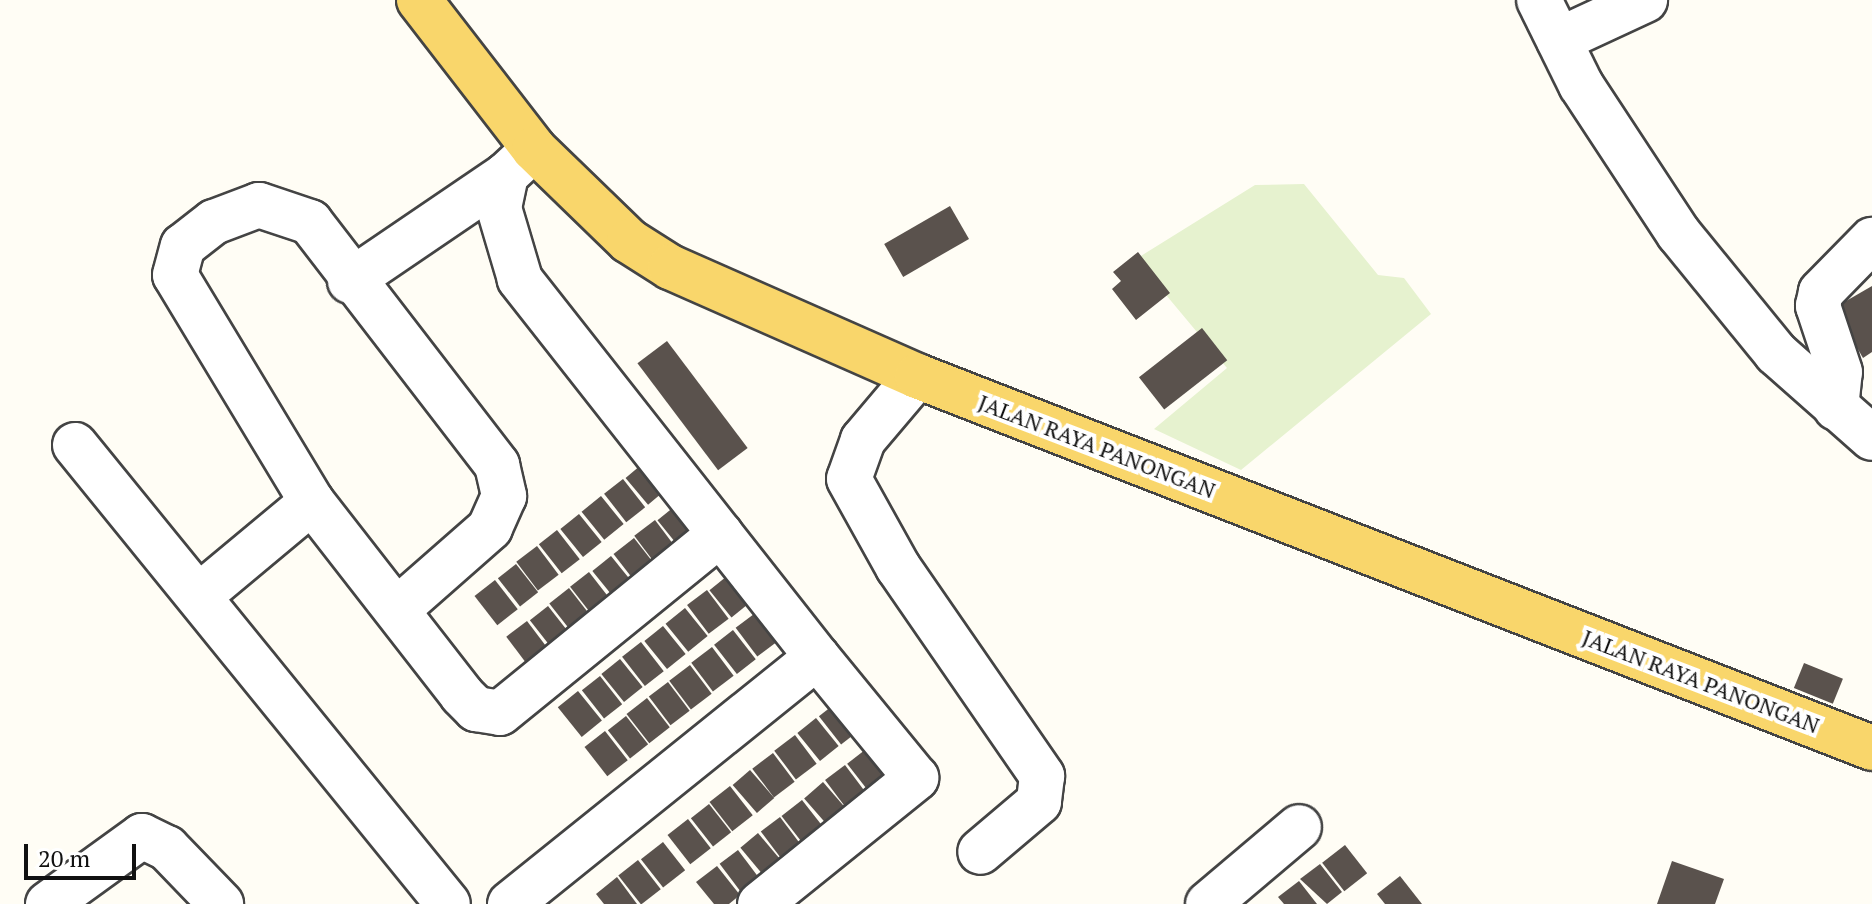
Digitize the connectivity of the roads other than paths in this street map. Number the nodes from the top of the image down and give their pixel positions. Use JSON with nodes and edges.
{"nodes":[{"id":1,"x":419,"y":0,"type":"edge"},
{"id":2,"x":1539,"y":0,"type":"edge"},
{"id":3,"x":1645,"y":0,"type":"edge"},
{"id":4,"x":1559,"y":40,"type":"junction"},
{"id":5,"x":520,"y":162,"type":"junction"},
{"id":6,"x":1872,"y":240,"type":"edge"},
{"id":7,"x":350,"y":281,"type":"junction"},
{"id":8,"x":917,"y":376,"type":"junction"},
{"id":9,"x":1836,"y":408,"type":"junction"},
{"id":10,"x":1872,"y":438,"type":"edge"},
{"id":11,"x":75,"y":445,"type":"dead end"},
{"id":12,"x":312,"y":502,"type":"junction"},
{"id":13,"x":720,"y":534,"type":"junction"},
{"id":14,"x":199,"y":596,"type":"junction"},
{"id":15,"x":399,"y":608,"type":"junction"},
{"id":16,"x":817,"y":657,"type":"junction"},
{"id":17,"x":1872,"y":748,"type":"edge"},
{"id":18,"x":1299,"y":827,"type":"dead end"},
{"id":19,"x":980,"y":852,"type":"dead end"},
{"id":20,"x":48,"y":904,"type":"edge"},
{"id":21,"x":221,"y":904,"type":"edge"},
{"id":22,"x":448,"y":904,"type":"edge"},
{"id":23,"x":510,"y":904,"type":"edge"},
{"id":24,"x":760,"y":904,"type":"edge"},
{"id":25,"x":1208,"y":904,"type":"edge"}],
"edges":[{"from":1,"to":5,"type":"main road","name":"JALAN RAYA PANONGAN"},
{"from":2,"to":4,"type":"street"},
{"from":3,"to":4,"type":"street"},
{"from":4,"to":9,"type":"street"},
{"from":5,"to":7,"type":"street"},
{"from":5,"to":8,"type":"main road","name":"JALAN RAYA PANONGAN"},
{"from":5,"to":13,"type":"street"},
{"from":6,"to":9,"type":"street"},
{"from":7,"to":12,"type":"street"},
{"from":7,"to":15,"type":"street"},
{"from":8,"to":17,"type":"main road","name":"JALAN RAYA PANONGAN"},
{"from":8,"to":19,"type":"street"},
{"from":9,"to":10,"type":"street"},
{"from":11,"to":14,"type":"street"},
{"from":12,"to":14,"type":"street"},
{"from":12,"to":15,"type":"street"},
{"from":13,"to":15,"type":"street"},
{"from":13,"to":16,"type":"street"},
{"from":14,"to":22,"type":"street"},
{"from":16,"to":23,"type":"street"},
{"from":16,"to":24,"type":"street"},
{"from":18,"to":25,"type":"street"},
{"from":20,"to":21,"type":"street"}]}
